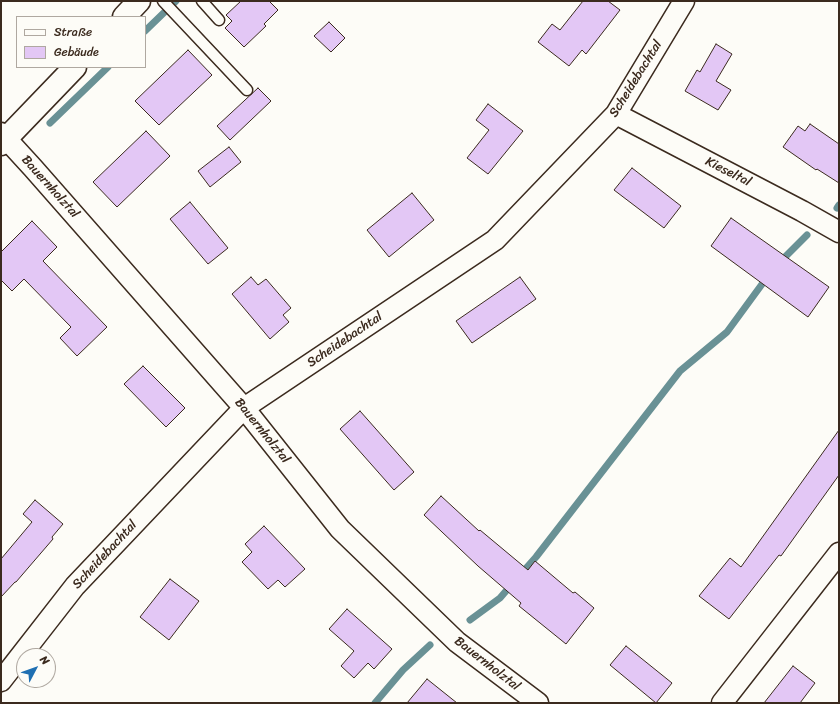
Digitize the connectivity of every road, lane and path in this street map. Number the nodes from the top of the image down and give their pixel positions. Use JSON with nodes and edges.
{"nodes":[{"id":1,"x":139,"y":1,"type":"edge"},
{"id":2,"x":202,"y":1,"type":"edge"},
{"id":3,"x":684,"y":1,"type":"edge"},
{"id":4,"x":164,"y":2,"type":"edge"},
{"id":5,"x":125,"y":16,"type":"edge"},
{"id":6,"x":219,"y":20,"type":"dead end"},
{"id":7,"x":74,"y":68,"type":"edge"},
{"id":8,"x":247,"y":90,"type":"dead end"},
{"id":9,"x":616,"y":114,"type":"junction"},
{"id":10,"x":3,"y":139,"type":"edge"},
{"id":11,"x":839,"y":232,"type":"edge"},
{"id":12,"x":244,"y":408,"type":"junction"},
{"id":13,"x":839,"y":552,"type":"edge"},
{"id":14,"x":1,"y":681,"type":"edge"},
{"id":15,"x":538,"y":703,"type":"edge"},
{"id":16,"x":722,"y":703,"type":"edge"}],
"edges":[{"from":1,"to":5,"type":"street"},
{"from":2,"to":6,"type":"lane"},
{"from":3,"to":9,"type":"street","name":"Scheidebachtal"},
{"from":4,"to":8,"type":"lane"},
{"from":7,"to":10,"type":"street"},
{"from":9,"to":11,"type":"street","name":"Kieseltal"},
{"from":9,"to":12,"type":"street","name":"Scheidebachtal"},
{"from":10,"to":12,"type":"street","name":"Bauernholztal"},
{"from":12,"to":14,"type":"street","name":"Scheidebachtal"},
{"from":12,"to":15,"type":"street","name":"Bauernholztal"},
{"from":13,"to":16,"type":"street"}]}
